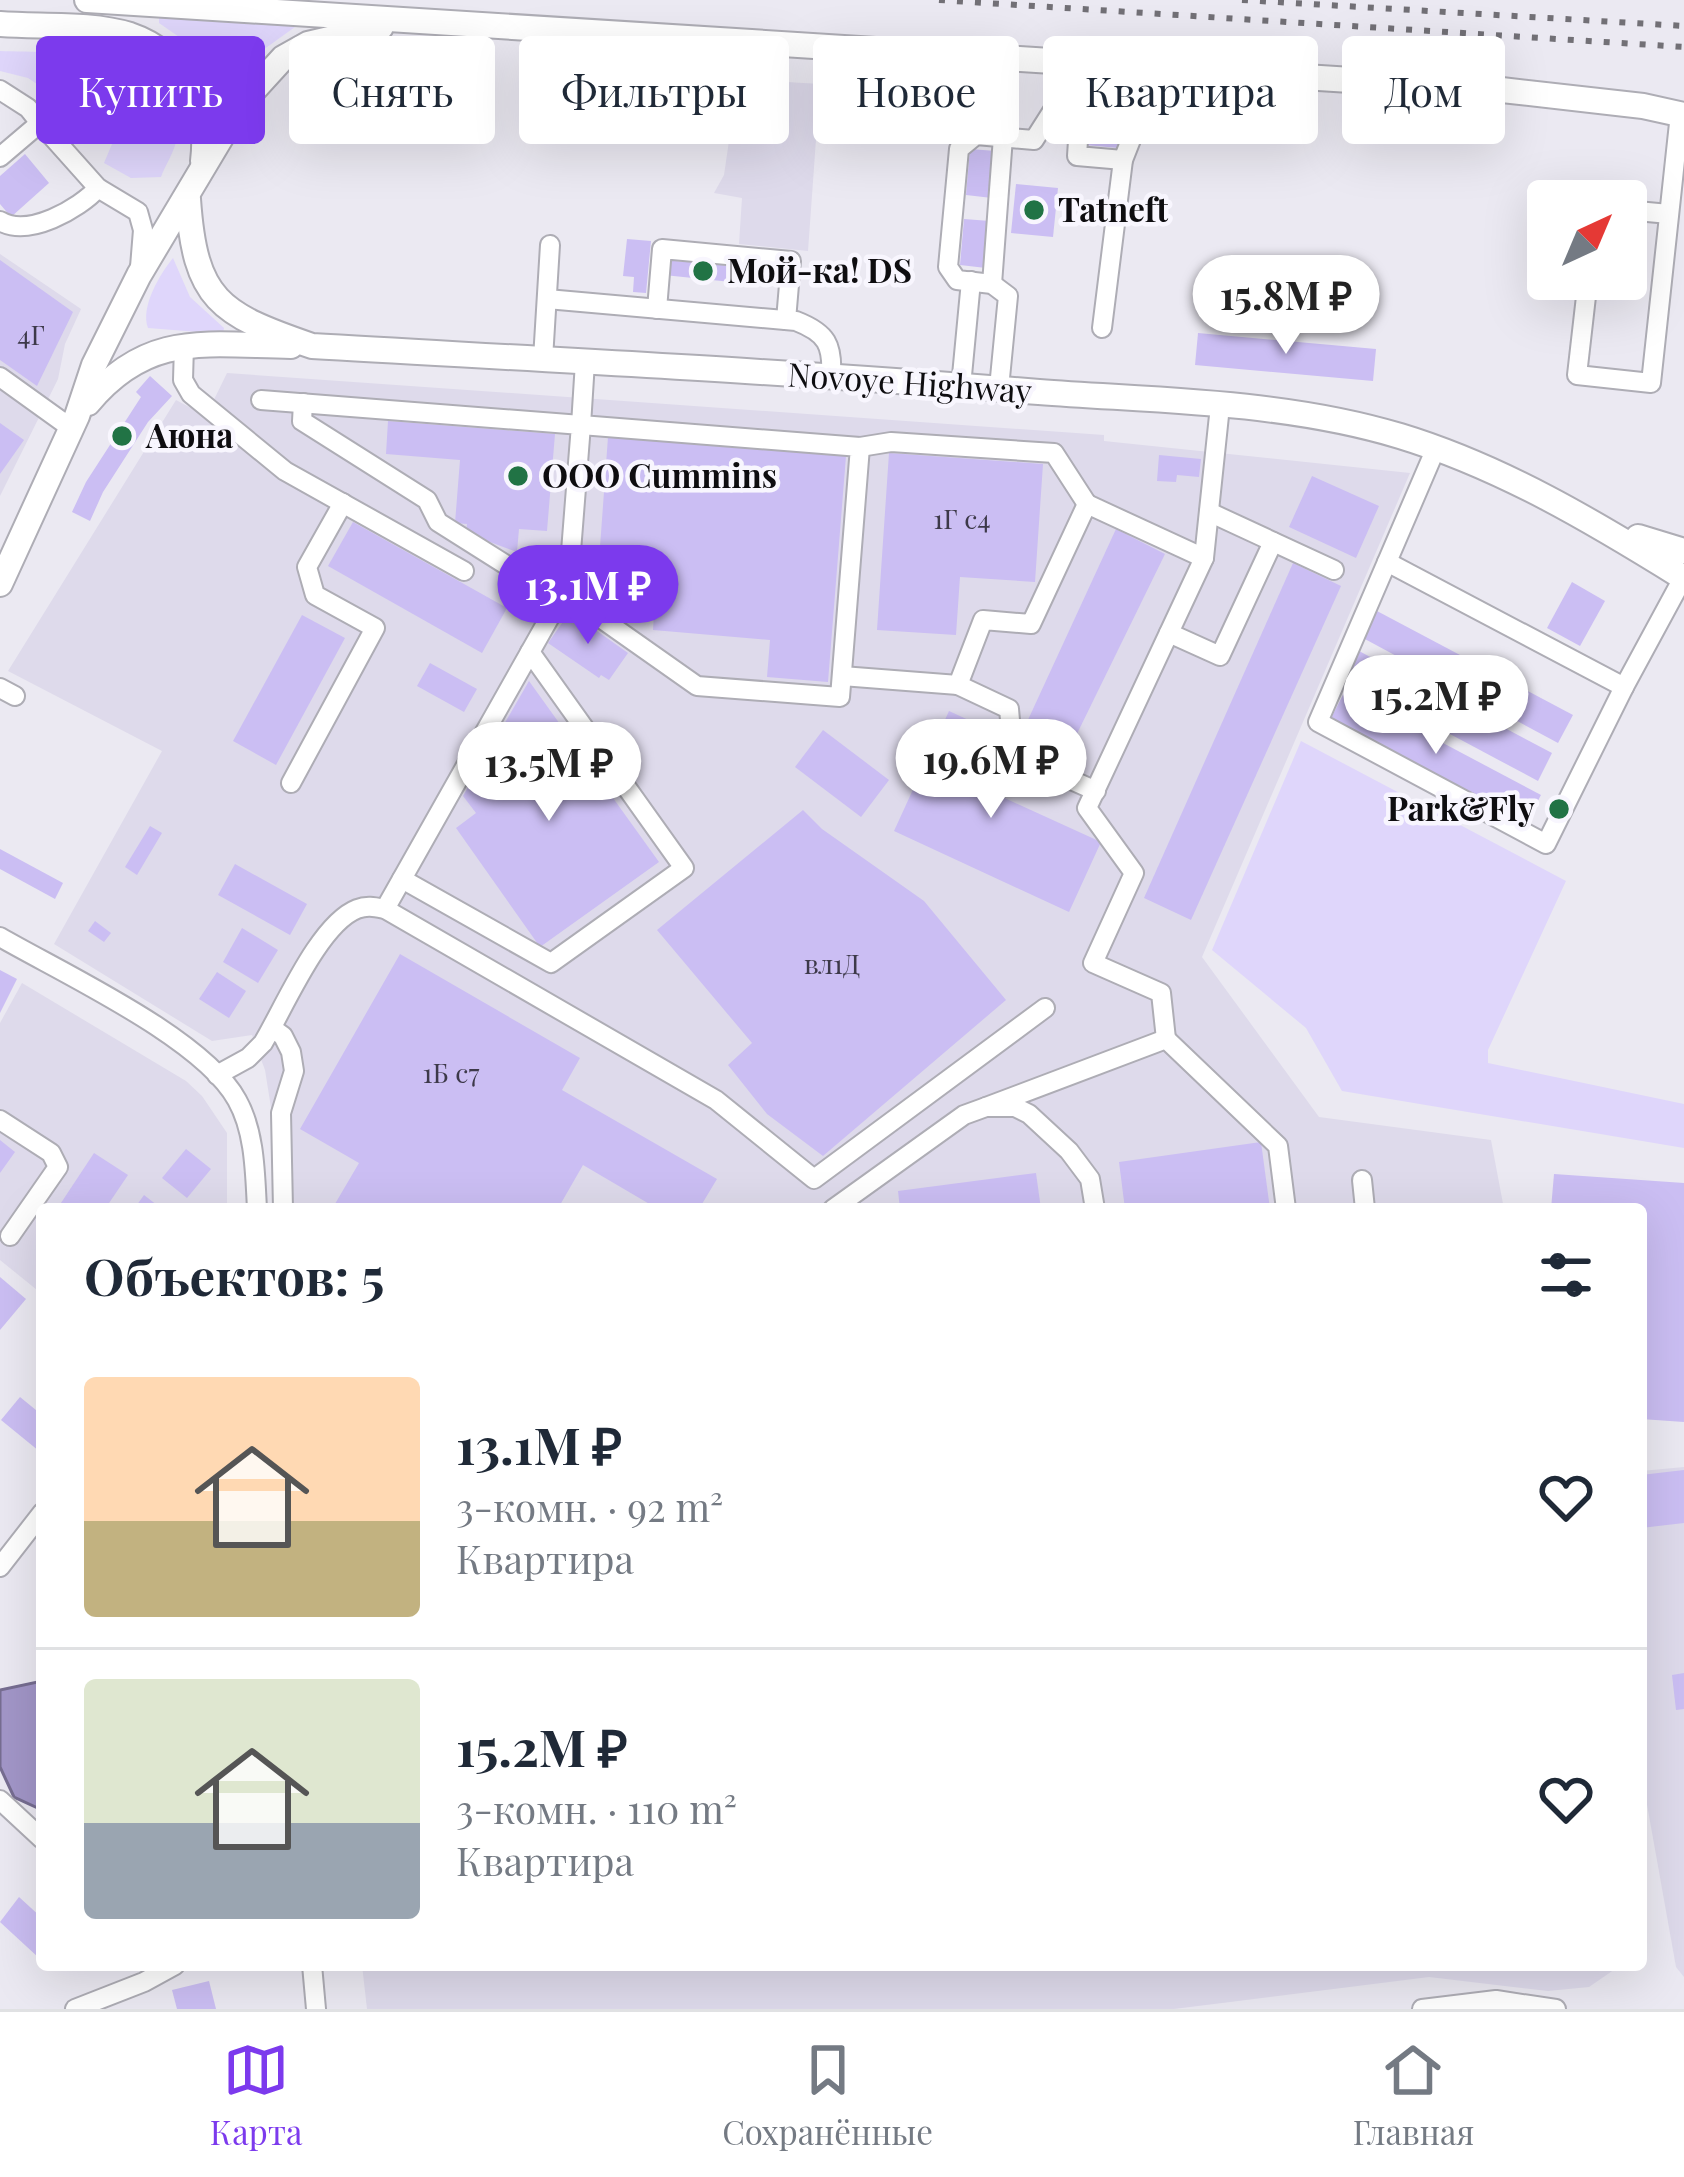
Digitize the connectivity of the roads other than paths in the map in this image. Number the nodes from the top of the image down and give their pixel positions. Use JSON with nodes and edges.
{"nodes":[{"id":1,"x":87,"y":0,"type":"edge"},
{"id":2,"x":425,"y":20,"type":"junction"},
{"id":3,"x":0,"y":25,"type":"edge"},
{"id":4,"x":813,"y":46,"type":"edge"},
{"id":5,"x":1318,"y":78,"type":"edge"},
{"id":6,"x":0,"y":90,"type":"edge"},
{"id":7,"x":1682,"y":115,"type":"edge"},
{"id":8,"x":36,"y":118,"type":"edge"},
{"id":9,"x":36,"y":126,"type":"edge"},
{"id":10,"x":59,"y":144,"type":"edge"},
{"id":11,"x":965,"y":144,"type":"edge"},
{"id":12,"x":1002,"y":144,"type":"edge"},
{"id":13,"x":1076,"y":144,"type":"edge"},
{"id":14,"x":1130,"y":144,"type":"edge"},
{"id":15,"x":0,"y":158,"type":"edge"},
{"id":16,"x":1124,"y":160,"type":"junction"},
{"id":17,"x":202,"y":169,"type":"junction"},
{"id":18,"x":98,"y":188,"type":"junction"},
{"id":19,"x":188,"y":199,"type":"junction"},
{"id":20,"x":1647,"y":212,"type":"edge"},
{"id":21,"x":1669,"y":214,"type":"junction"},
{"id":22,"x":0,"y":220,"type":"edge"},
{"id":23,"x":550,"y":245,"type":"dead end"},
{"id":24,"x":140,"y":275,"type":"junction"},
{"id":25,"x":971,"y":281,"type":"junction"},
{"id":26,"x":992,"y":284,"type":"junction"},
{"id":27,"x":547,"y":299,"type":"junction"},
{"id":28,"x":1586,"y":300,"type":"edge"},
{"id":29,"x":657,"y":309,"type":"junction"},
{"id":30,"x":786,"y":320,"type":"junction"},
{"id":31,"x":1102,"y":328,"type":"dead end"},
{"id":32,"x":184,"y":345,"type":"junction"},
{"id":33,"x":312,"y":346,"type":"junction"},
{"id":34,"x":543,"y":359,"type":"junction"},
{"id":35,"x":585,"y":362,"type":"junction"},
{"id":36,"x":0,"y":377,"type":"edge"},
{"id":37,"x":831,"y":377,"type":"junction"},
{"id":38,"x":962,"y":386,"type":"junction"},
{"id":39,"x":999,"y":388,"type":"junction"},
{"id":40,"x":261,"y":400,"type":"dead end"},
{"id":41,"x":303,"y":403,"type":"junction"},
{"id":42,"x":1220,"y":406,"type":"junction"},
{"id":43,"x":74,"y":422,"type":"junction"},
{"id":44,"x":581,"y":425,"type":"junction"},
{"id":45,"x":860,"y":447,"type":"junction"},
{"id":46,"x":1436,"y":448,"type":"junction"},
{"id":47,"x":343,"y":503,"type":"junction"},
{"id":48,"x":1087,"y":504,"type":"junction"},
{"id":49,"x":1209,"y":512,"type":"junction"},
{"id":50,"x":1596,"y":523,"type":"junction"},
{"id":51,"x":1273,"y":542,"type":"junction"},
{"id":52,"x":1684,"y":551,"type":"edge"},
{"id":53,"x":1204,"y":558,"type":"junction"},
{"id":54,"x":1387,"y":562,"type":"junction"},
{"id":55,"x":3,"y":570,"type":"edge"},
{"id":56,"x":1334,"y":570,"type":"dead end"},
{"id":57,"x":464,"y":571,"type":"dead end"},
{"id":58,"x":1684,"y":578,"type":"edge"},
{"id":59,"x":560,"y":599,"type":"junction"},
{"id":60,"x":1169,"y":633,"type":"junction"},
{"id":61,"x":530,"y":652,"type":"junction"},
{"id":62,"x":842,"y":676,"type":"junction"},
{"id":63,"x":958,"y":685,"type":"junction"},
{"id":64,"x":1624,"y":687,"type":"junction"},
{"id":65,"x":292,"y":783,"type":"dead end"},
{"id":66,"x":1096,"y":791,"type":"junction"},
{"id":67,"x":402,"y":879,"type":"junction"},
{"id":68,"x":386,"y":909,"type":"junction"},
{"id":69,"x":0,"y":937,"type":"edge"},
{"id":70,"x":1045,"y":1008,"type":"dead end"},
{"id":71,"x":272,"y":1028,"type":"junction"},
{"id":72,"x":1166,"y":1040,"type":"junction"},
{"id":73,"x":217,"y":1075,"type":"junction"},
{"id":74,"x":986,"y":1107,"type":"junction"},
{"id":75,"x":0,"y":1120,"type":"edge"},
{"id":76,"x":1362,"y":1180,"type":"dead end"},
{"id":77,"x":255,"y":1203,"type":"edge"},
{"id":78,"x":283,"y":1203,"type":"edge"},
{"id":79,"x":841,"y":1203,"type":"edge"},
{"id":80,"x":1093,"y":1203,"type":"edge"},
{"id":81,"x":1285,"y":1203,"type":"edge"},
{"id":82,"x":1365,"y":1203,"type":"edge"},
{"id":83,"x":10,"y":1236,"type":"dead end"},
{"id":84,"x":36,"y":1521,"type":"edge"},
{"id":85,"x":0,"y":1567,"type":"edge"},
{"id":86,"x":0,"y":1800,"type":"edge"},
{"id":87,"x":36,"y":1833,"type":"edge"},
{"id":88,"x":161,"y":1971,"type":"edge"},
{"id":89,"x":313,"y":1971,"type":"edge"},
{"id":90,"x":1456,"y":2007,"type":"edge"},
{"id":91,"x":75,"y":2009,"type":"edge"},
{"id":92,"x":316,"y":2009,"type":"edge"},
{"id":93,"x":1422,"y":2009,"type":"edge"},
{"id":94,"x":1556,"y":2009,"type":"edge"}],
"edges":[{"from":1,"to":2,"type":"main road"},
{"from":2,"to":4,"type":"main road"},
{"from":2,"to":17,"type":"main road"},
{"from":3,"to":17,"type":"main road"},
{"from":5,"to":7,"type":"main road"},
{"from":6,"to":8,"type":"street"},
{"from":7,"to":21,"type":"street"},
{"from":9,"to":15,"type":"street"},
{"from":10,"to":18,"type":"street"},
{"from":11,"to":25,"type":"street"},
{"from":12,"to":26,"type":"street"},
{"from":13,"to":16,"type":"street"},
{"from":14,"to":16,"type":"street"},
{"from":16,"to":31,"type":"street"},
{"from":17,"to":19,"type":"main road"},
{"from":18,"to":22,"type":"street"},
{"from":18,"to":24,"type":"street"},
{"from":19,"to":24,"type":"main road"},
{"from":19,"to":33,"type":"main road","name":"Novoye Highway"},
{"from":20,"to":21,"type":"street"},
{"from":21,"to":28,"type":"street"},
{"from":23,"to":27,"type":"street"},
{"from":24,"to":43,"type":"main road"},
{"from":25,"to":26,"type":"street"},
{"from":25,"to":38,"type":"street"},
{"from":26,"to":39,"type":"street"},
{"from":27,"to":29,"type":"street"},
{"from":27,"to":34,"type":"street"},
{"from":29,"to":30,"type":"street"},
{"from":29,"to":30,"type":"street"},
{"from":30,"to":37,"type":"street"},
{"from":32,"to":33,"type":"main road"},
{"from":32,"to":43,"type":"main road"},
{"from":32,"to":47,"type":"street"},
{"from":33,"to":34,"type":"main road","name":"Novoye Highway"},
{"from":34,"to":35,"type":"main road","name":"Novoye Highway"},
{"from":35,"to":37,"type":"main road","name":"Novoye Highway"},
{"from":35,"to":44,"type":"street"},
{"from":36,"to":43,"type":"street"},
{"from":37,"to":38,"type":"main road","name":"Novoye Highway"},
{"from":38,"to":39,"type":"main road","name":"Novoye Highway"},
{"from":39,"to":42,"type":"main road","name":"Novoye Highway"},
{"from":40,"to":41,"type":"street"},
{"from":41,"to":44,"type":"street"},
{"from":41,"to":59,"type":"street"},
{"from":42,"to":46,"type":"main road","name":"Novoye Highway"},
{"from":42,"to":49,"type":"street"},
{"from":43,"to":55,"type":"main road"},
{"from":44,"to":45,"type":"street"},
{"from":44,"to":59,"type":"street"},
{"from":45,"to":48,"type":"street"},
{"from":45,"to":62,"type":"street"},
{"from":46,"to":50,"type":"main road","name":"Novoye Highway"},
{"from":46,"to":54,"type":"street"},
{"from":47,"to":57,"type":"street"},
{"from":47,"to":65,"type":"street"},
{"from":48,"to":53,"type":"street"},
{"from":48,"to":63,"type":"street"},
{"from":49,"to":51,"type":"street"},
{"from":49,"to":53,"type":"street"},
{"from":50,"to":52,"type":"main road"},
{"from":50,"to":58,"type":"main road","name":"Novoye Highway"},
{"from":51,"to":56,"type":"street"},
{"from":51,"to":60,"type":"street"},
{"from":53,"to":60,"type":"street"},
{"from":54,"to":64,"type":"street"},
{"from":54,"to":64,"type":"street"},
{"from":58,"to":64,"type":"street"},
{"from":59,"to":61,"type":"street"},
{"from":59,"to":62,"type":"street"},
{"from":60,"to":66,"type":"street"},
{"from":61,"to":67,"type":"street"},
{"from":61,"to":67,"type":"street"},
{"from":62,"to":63,"type":"street"},
{"from":63,"to":66,"type":"street"},
{"from":66,"to":72,"type":"street"},
{"from":67,"to":68,"type":"street"},
{"from":68,"to":70,"type":"street"},
{"from":68,"to":71,"type":"street"},
{"from":69,"to":73,"type":"street"},
{"from":71,"to":73,"type":"street"},
{"from":71,"to":78,"type":"street"},
{"from":72,"to":74,"type":"street"},
{"from":72,"to":81,"type":"street"},
{"from":73,"to":77,"type":"street"},
{"from":74,"to":79,"type":"street"},
{"from":74,"to":80,"type":"street"},
{"from":75,"to":83,"type":"street"},
{"from":76,"to":82,"type":"street"},
{"from":84,"to":85,"type":"street"},
{"from":86,"to":87,"type":"street"},
{"from":88,"to":91,"type":"street"},
{"from":89,"to":92,"type":"street"},
{"from":90,"to":93,"type":"street"},
{"from":90,"to":94,"type":"street"}]}
